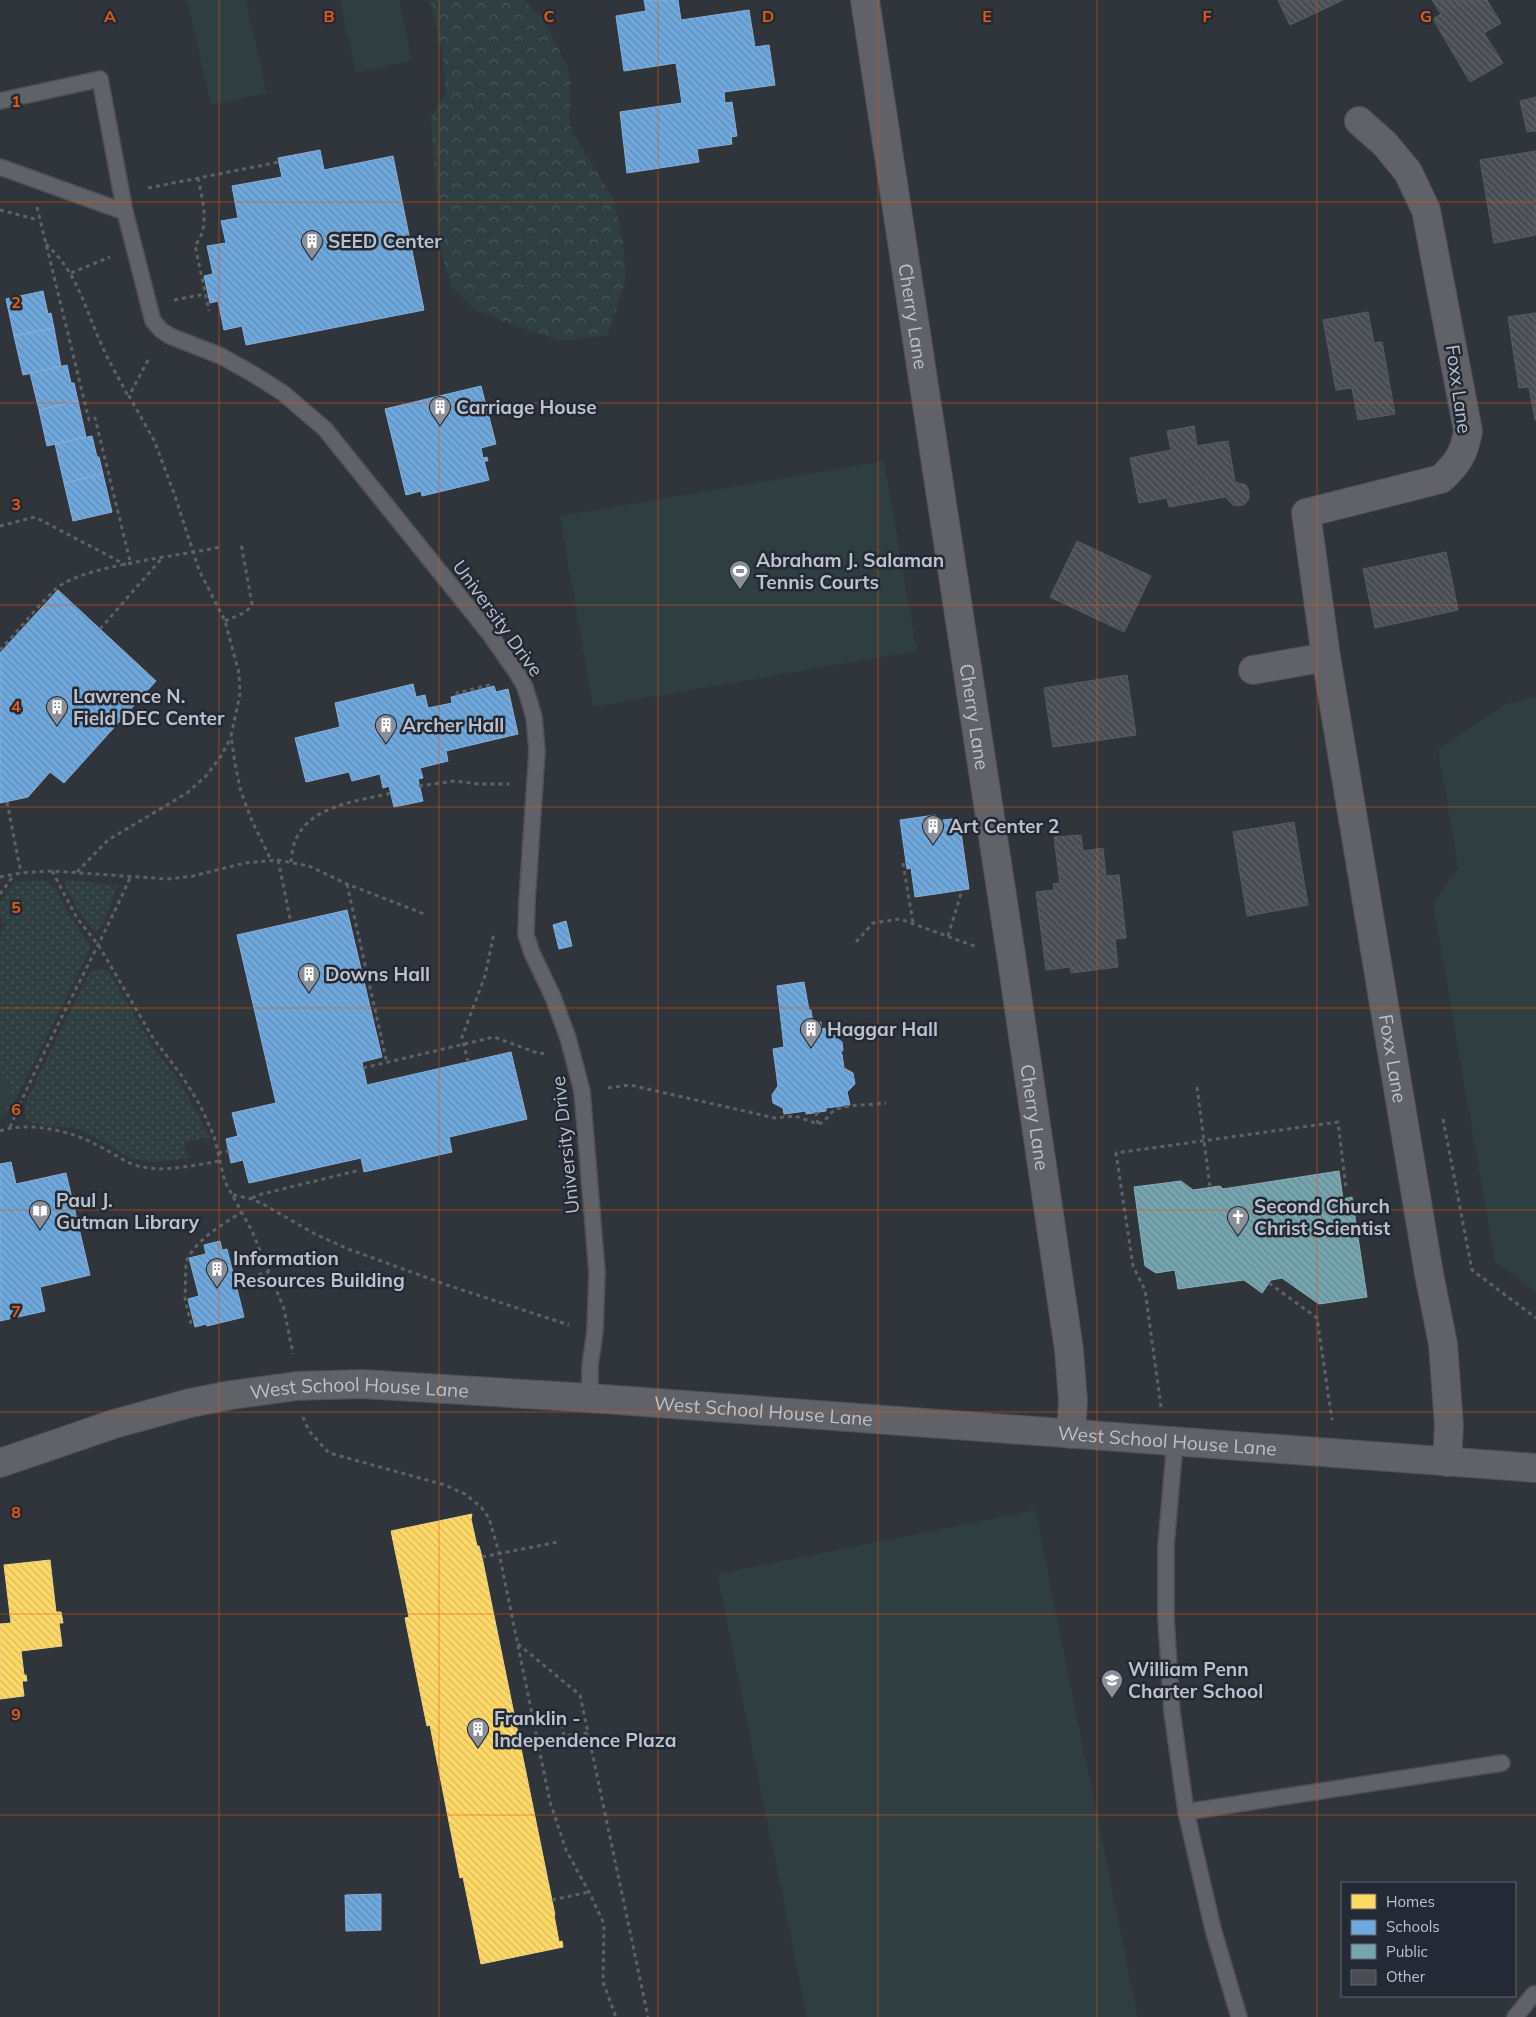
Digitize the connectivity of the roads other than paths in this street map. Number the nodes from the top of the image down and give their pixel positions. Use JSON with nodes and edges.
{"nodes":[{"id":1,"x":865,"y":0,"type":"edge"},
{"id":2,"x":0,"y":100,"type":"edge"},
{"id":3,"x":1359,"y":121,"type":"dead end"},
{"id":4,"x":0,"y":167,"type":"edge"},
{"id":5,"x":125,"y":212,"type":"junction"},
{"id":6,"x":1326,"y":657,"type":"junction"},
{"id":7,"x":1252,"y":670,"type":"dead end"},
{"id":8,"x":590,"y":1398,"type":"junction"},
{"id":9,"x":1071,"y":1434,"type":"junction"},
{"id":10,"x":1175,"y":1442,"type":"junction"},
{"id":11,"x":1448,"y":1462,"type":"junction"},
{"id":12,"x":0,"y":1463,"type":"edge"},
{"id":13,"x":1536,"y":1468,"type":"edge"},
{"id":14,"x":1502,"y":1763,"type":"dead end"},
{"id":15,"x":1186,"y":1812,"type":"junction"},
{"id":16,"x":1535,"y":1995,"type":"edge"},
{"id":17,"x":1239,"y":2017,"type":"edge"},
{"id":18,"x":1515,"y":2017,"type":"edge"}],
"edges":[{"from":1,"to":9,"type":"street","name":"Cherry Lane"},
{"from":2,"to":5,"type":"lane","name":"University Drive"},
{"from":3,"to":6,"type":"street","name":"Foxx Lane"},
{"from":4,"to":5,"type":"lane"},
{"from":5,"to":8,"type":"lane","name":"University Drive"},
{"from":6,"to":7,"type":"street"},
{"from":6,"to":11,"type":"street","name":"Foxx Lane"},
{"from":8,"to":9,"type":"street","name":"West School House Lane"},
{"from":8,"to":12,"type":"street","name":"West School House Lane"},
{"from":9,"to":10,"type":"street","name":"West School House Lane"},
{"from":10,"to":11,"type":"street","name":"West School House Lane"},
{"from":10,"to":15,"type":"lane"},
{"from":11,"to":13,"type":"street","name":"West School House Lane"},
{"from":14,"to":15,"type":"lane"},
{"from":15,"to":17,"type":"lane"},
{"from":16,"to":18,"type":"lane"}]}
